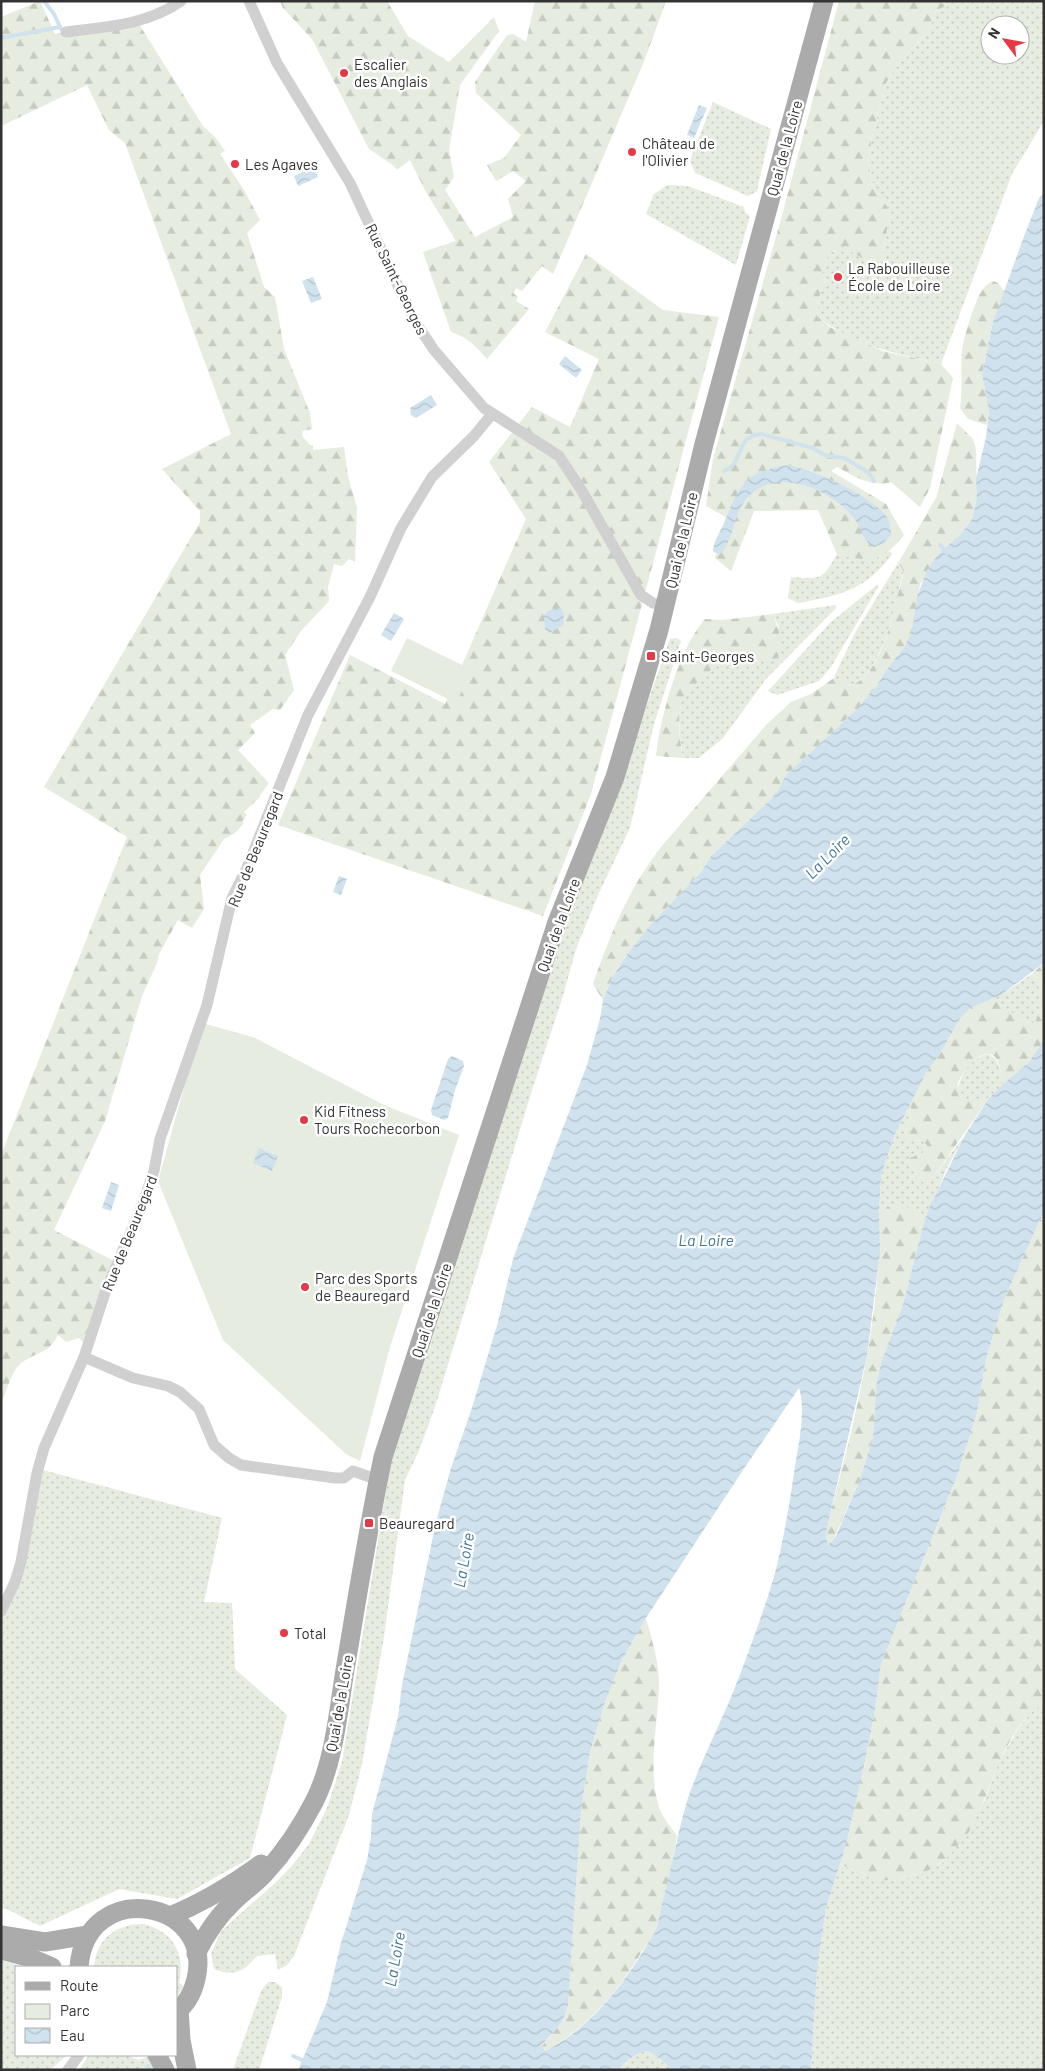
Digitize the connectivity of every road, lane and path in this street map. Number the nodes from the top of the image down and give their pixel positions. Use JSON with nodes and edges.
{"nodes":[{"id":1,"x":181,"y":1,"type":"edge"},
{"id":2,"x":250,"y":1,"type":"edge"},
{"id":3,"x":824,"y":1,"type":"edge"},
{"id":4,"x":66,"y":32,"type":"dead end"},
{"id":5,"x":492,"y":414,"type":"junction"},
{"id":6,"x":665,"y":606,"type":"junction"},
{"id":7,"x":85,"y":1354,"type":"junction"},
{"id":8,"x":378,"y":1480,"type":"junction"},
{"id":9,"x":1,"y":1611,"type":"edge"},
{"id":10,"x":288,"y":1845,"type":"junction"},
{"id":11,"x":170,"y":1916,"type":"junction"},
{"id":12,"x":1,"y":1935,"type":"edge"},
{"id":13,"x":88,"y":1935,"type":"junction"},
{"id":14,"x":1,"y":1950,"type":"edge"},
{"id":15,"x":196,"y":1954,"type":"junction"},
{"id":16,"x":50,"y":1966,"type":"edge"},
{"id":17,"x":79,"y":1966,"type":"edge"},
{"id":18,"x":178,"y":2010,"type":"edge"},
{"id":19,"x":78,"y":2056,"type":"edge"},
{"id":20,"x":158,"y":2056,"type":"edge"},
{"id":21,"x":68,"y":2070,"type":"edge"},
{"id":22,"x":165,"y":2070,"type":"edge"},
{"id":23,"x":187,"y":2070,"type":"edge"}],
"edges":[{"from":1,"to":4,"type":"street"},
{"from":2,"to":5,"type":"street","name":"Rue Saint-Georges"},
{"from":3,"to":6,"type":"main road","name":"Quai de la Loire"},
{"from":5,"to":6,"type":"street","name":"Rue Saint-Georges"},
{"from":5,"to":7,"type":"street","name":"Rue de Beauregard"},
{"from":6,"to":8,"type":"main road","name":"Quai de la Loire"},
{"from":7,"to":8,"type":"street"},
{"from":7,"to":9,"type":"street","name":"Rue de Beauregard"},
{"from":8,"to":10,"type":"main road","name":"Quai de la Loire"},
{"from":10,"to":11,"type":"main road"},
{"from":10,"to":15,"type":"main road","name":"Quai de la Loire"},
{"from":11,"to":13,"type":"main road"},
{"from":11,"to":15,"type":"main road"},
{"from":12,"to":13,"type":"main road"},
{"from":13,"to":17,"type":"main road"},
{"from":14,"to":16,"type":"main road"},
{"from":15,"to":18,"type":"main road"},
{"from":18,"to":23,"type":"main road"},
{"from":19,"to":21,"type":"street"},
{"from":20,"to":22,"type":"main road"}]}
